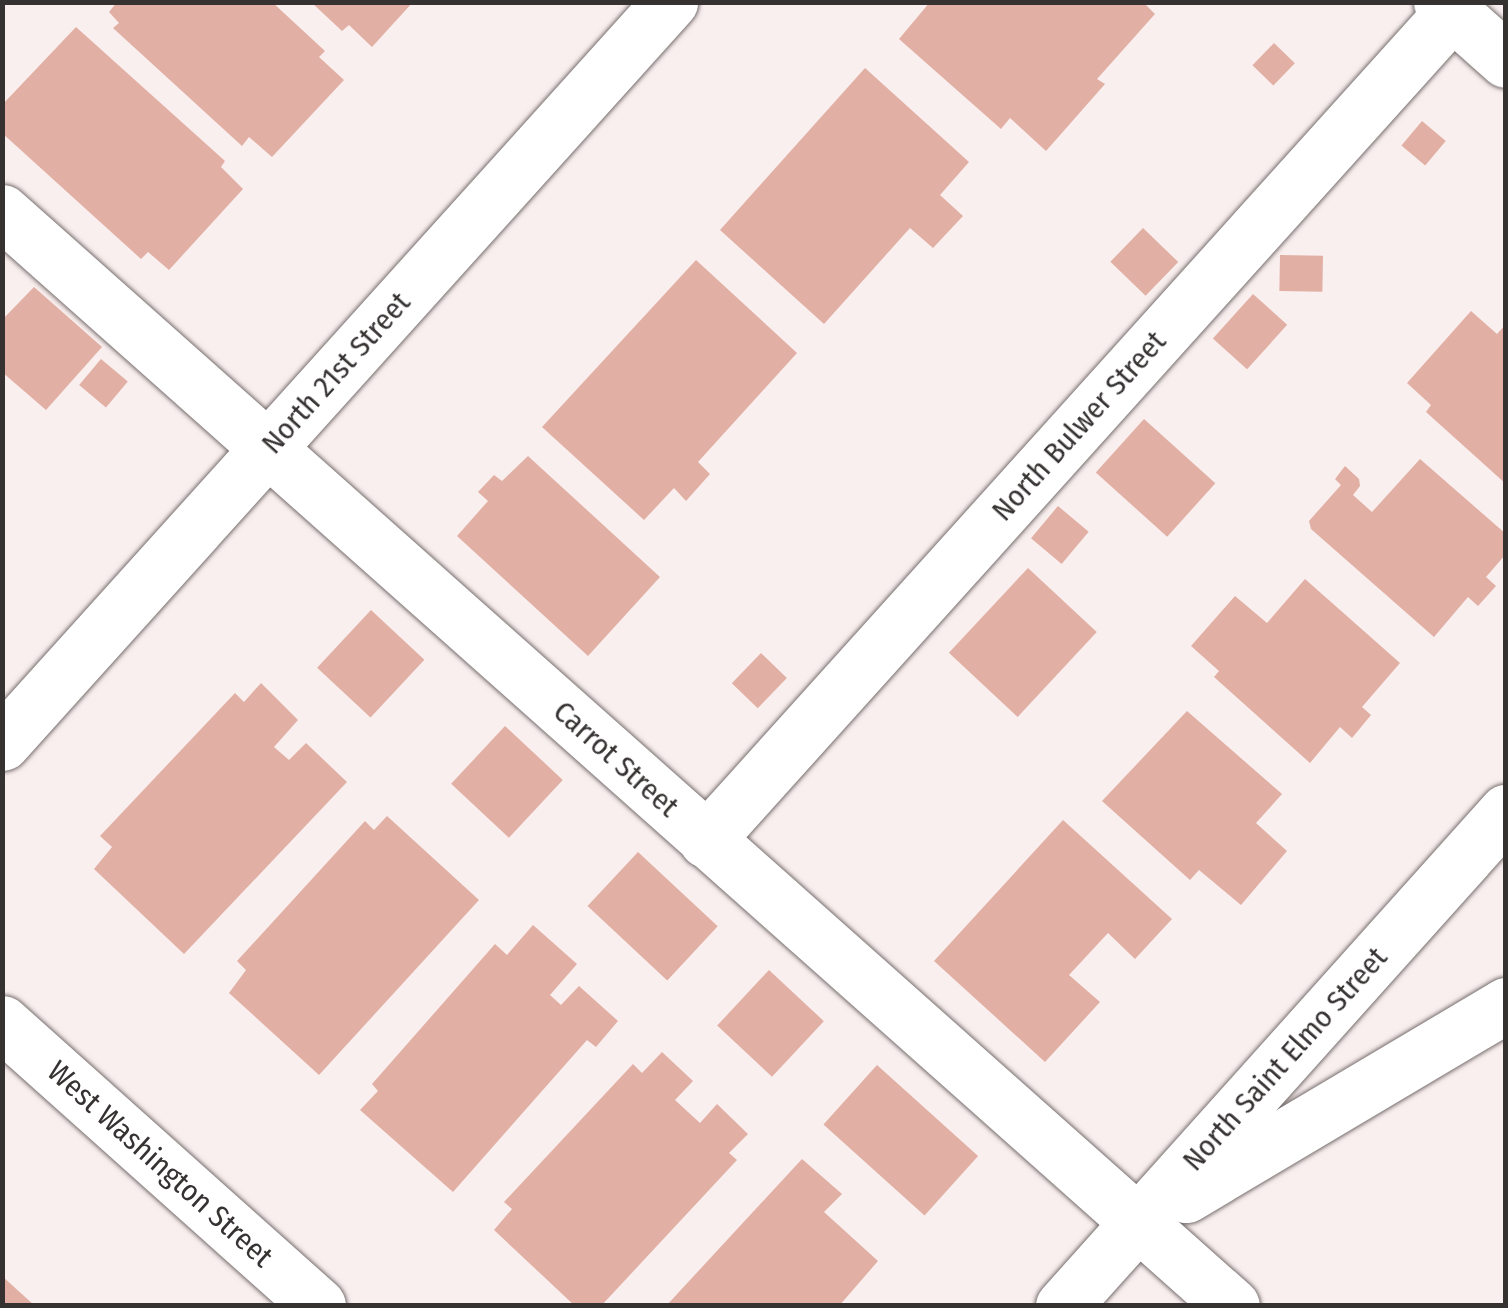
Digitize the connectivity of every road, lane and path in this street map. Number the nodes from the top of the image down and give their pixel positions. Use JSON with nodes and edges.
{"nodes":[{"id":1,"x":670,"y":2,"type":"edge"},
{"id":2,"x":1447,"y":7,"type":"edge"},
{"id":3,"x":1506,"y":60,"type":"edge"},
{"id":4,"x":2,"y":212,"type":"edge"},
{"id":5,"x":269,"y":447,"type":"junction"},
{"id":6,"x":2,"y":743,"type":"edge"},
{"id":7,"x":1505,"y":815,"type":"edge"},
{"id":8,"x":706,"y":840,"type":"junction"},
{"id":9,"x":1506,"y":1005,"type":"edge"},
{"id":10,"x":2,"y":1023,"type":"edge"},
{"id":11,"x":1140,"y":1222,"type":"junction"},
{"id":12,"x":318,"y":1306,"type":"edge"},
{"id":13,"x":1063,"y":1306,"type":"edge"},
{"id":14,"x":1232,"y":1306,"type":"edge"}],
"edges":[{"from":1,"to":5,"type":"street","name":"North 21st Street"},
{"from":2,"to":3,"type":"street"},
{"from":2,"to":8,"type":"street","name":"North Bulwer Street"},
{"from":4,"to":5,"type":"street","name":"Carrot Street"},
{"from":5,"to":6,"type":"street","name":"North 21st Street"},
{"from":5,"to":8,"type":"street","name":"Carrot Street"},
{"from":7,"to":11,"type":"street","name":"North Saint Elmo Street"},
{"from":8,"to":11,"type":"street","name":"Carrot Street"},
{"from":9,"to":11,"type":"street"},
{"from":10,"to":12,"type":"street","name":"West Washington Street"},
{"from":11,"to":13,"type":"street","name":"North Saint Elmo Street"},
{"from":11,"to":14,"type":"street","name":"Carrot Street"}]}
